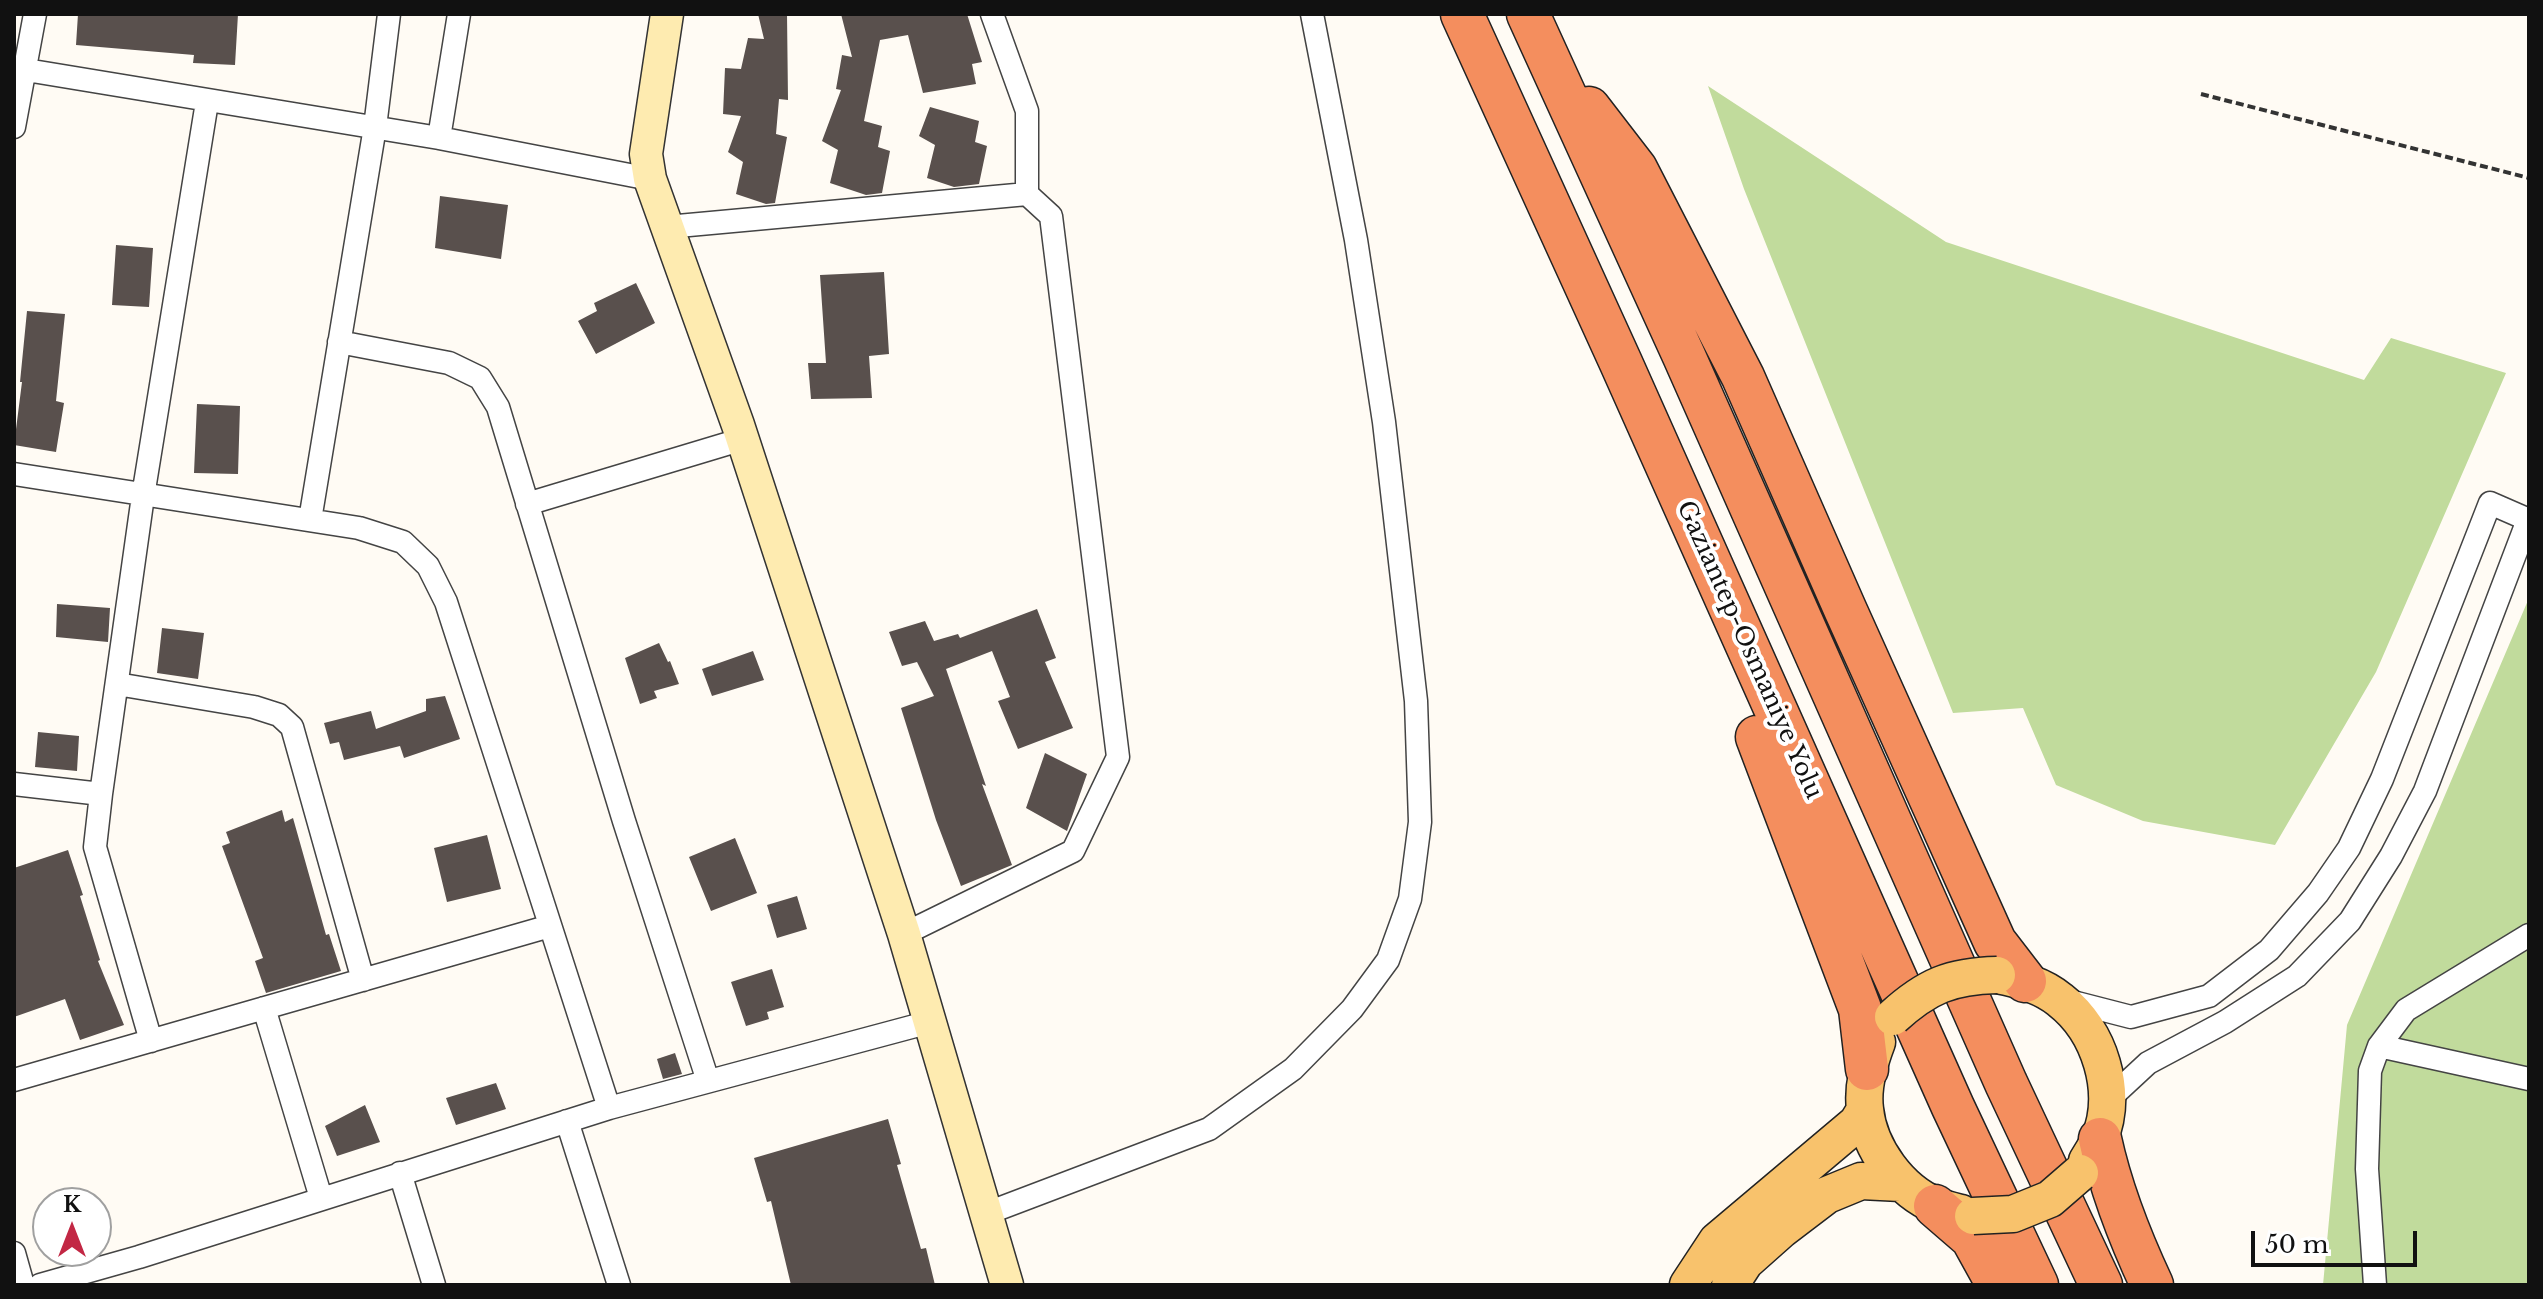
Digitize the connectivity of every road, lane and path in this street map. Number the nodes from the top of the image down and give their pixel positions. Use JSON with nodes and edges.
{"nodes":[{"id":1,"x":35,"y":14,"type":"edge"},
{"id":2,"x":389,"y":14,"type":"edge"},
{"id":3,"x":459,"y":14,"type":"edge"},
{"id":4,"x":667,"y":14,"type":"edge"},
{"id":5,"x":992,"y":14,"type":"edge"},
{"id":6,"x":1312,"y":14,"type":"edge"},
{"id":7,"x":1463,"y":17,"type":"edge"},
{"id":8,"x":1536,"y":32,"type":"edge"},
{"id":9,"x":19,"y":69,"type":"edge"},
{"id":10,"x":2201,"y":94,"type":"dead end"},
{"id":11,"x":207,"y":102,"type":"junction"},
{"id":12,"x":14,"y":127,"type":"edge"},
{"id":13,"x":375,"y":127,"type":"junction"},
{"id":14,"x":439,"y":138,"type":"junction"},
{"id":15,"x":2529,"y":178,"type":"edge"},
{"id":16,"x":650,"y":179,"type":"junction"},
{"id":17,"x":1027,"y":194,"type":"junction"},
{"id":18,"x":667,"y":227,"type":"junction"},
{"id":19,"x":339,"y":342,"type":"junction"},
{"id":20,"x":743,"y":439,"type":"junction"},
{"id":21,"x":14,"y":474,"type":"edge"},
{"id":22,"x":143,"y":496,"type":"junction"},
{"id":23,"x":527,"y":504,"type":"junction"},
{"id":24,"x":310,"y":520,"type":"junction"},
{"id":25,"x":2528,"y":520,"type":"edge"},
{"id":26,"x":117,"y":684,"type":"junction"},
{"id":27,"x":14,"y":784,"type":"edge"},
{"id":28,"x":101,"y":794,"type":"junction"},
{"id":29,"x":550,"y":926,"type":"junction"},
{"id":30,"x":904,"y":934,"type":"junction"},
{"id":31,"x":2529,"y":935,"type":"edge"},
{"id":32,"x":363,"y":980,"type":"junction"},
{"id":33,"x":2027,"y":985,"type":"junction"},
{"id":34,"x":264,"y":1008,"type":"junction"},
{"id":35,"x":930,"y":1022,"type":"junction"},
{"id":36,"x":151,"y":1041,"type":"junction"},
{"id":37,"x":2379,"y":1046,"type":"junction"},
{"id":38,"x":1867,"y":1069,"type":"junction"},
{"id":39,"x":2529,"y":1079,"type":"edge"},
{"id":40,"x":14,"y":1080,"type":"edge"},
{"id":41,"x":708,"y":1081,"type":"junction"},
{"id":42,"x":609,"y":1108,"type":"junction"},
{"id":43,"x":1865,"y":1110,"type":"junction"},
{"id":44,"x":567,"y":1121,"type":"junction"},
{"id":45,"x":2096,"y":1138,"type":"junction"},
{"id":46,"x":400,"y":1173,"type":"junction"},
{"id":47,"x":1901,"y":1183,"type":"junction"},
{"id":48,"x":321,"y":1198,"type":"junction"},
{"id":49,"x":1954,"y":1211,"type":"junction"},
{"id":50,"x":985,"y":1214,"type":"junction"},
{"id":51,"x":14,"y":1253,"type":"edge"},
{"id":52,"x":23,"y":1285,"type":"edge"},
{"id":53,"x":40,"y":1285,"type":"edge"},
{"id":54,"x":434,"y":1285,"type":"edge"},
{"id":55,"x":619,"y":1285,"type":"edge"},
{"id":56,"x":1007,"y":1285,"type":"edge"},
{"id":57,"x":1688,"y":1285,"type":"edge"},
{"id":58,"x":1730,"y":1285,"type":"edge"},
{"id":59,"x":1998,"y":1285,"type":"edge"},
{"id":60,"x":2037,"y":1285,"type":"edge"},
{"id":61,"x":2101,"y":1285,"type":"edge"},
{"id":62,"x":2152,"y":1285,"type":"edge"},
{"id":63,"x":2375,"y":1285,"type":"edge"}],
"edges":[{"from":1,"to":9,"type":"street"},
{"from":2,"to":13,"type":"street"},
{"from":3,"to":14,"type":"street"},
{"from":4,"to":16,"type":"street"},
{"from":5,"to":17,"type":"street"},
{"from":6,"to":50,"type":"street"},
{"from":7,"to":38,"type":"highway"},
{"from":7,"to":60,"type":"highway","name":"Gaziantep-Osmaniye Yolu"},
{"from":8,"to":33,"type":"highway"},
{"from":8,"to":61,"type":"highway"},
{"from":9,"to":11,"type":"street"},
{"from":9,"to":12,"type":"street"},
{"from":10,"to":15,"type":"path"},
{"from":11,"to":13,"type":"street"},
{"from":11,"to":22,"type":"street"},
{"from":13,"to":14,"type":"street"},
{"from":13,"to":19,"type":"street"},
{"from":14,"to":16,"type":"street"},
{"from":16,"to":18,"type":"street"},
{"from":17,"to":18,"type":"street"},
{"from":17,"to":30,"type":"street"},
{"from":18,"to":20,"type":"street"},
{"from":19,"to":23,"type":"street"},
{"from":19,"to":24,"type":"street"},
{"from":20,"to":23,"type":"street"},
{"from":20,"to":30,"type":"street"},
{"from":21,"to":22,"type":"street"},
{"from":22,"to":24,"type":"street"},
{"from":22,"to":26,"type":"street"},
{"from":23,"to":41,"type":"street"},
{"from":24,"to":29,"type":"street"},
{"from":25,"to":33,"type":"street"},
{"from":25,"to":45,"type":"street"},
{"from":26,"to":28,"type":"street"},
{"from":26,"to":32,"type":"street"},
{"from":27,"to":28,"type":"street"},
{"from":28,"to":36,"type":"street"},
{"from":29,"to":32,"type":"street"},
{"from":29,"to":42,"type":"street"},
{"from":30,"to":35,"type":"street"},
{"from":31,"to":37,"type":"street"},
{"from":32,"to":34,"type":"street"},
{"from":33,"to":38,"type":"main road","bridge":true},
{"from":33,"to":45,"type":"main road"},
{"from":34,"to":36,"type":"street"},
{"from":34,"to":48,"type":"street"},
{"from":35,"to":41,"type":"street"},
{"from":35,"to":50,"type":"street"},
{"from":36,"to":40,"type":"street"},
{"from":37,"to":39,"type":"street"},
{"from":37,"to":63,"type":"street"},
{"from":38,"to":43,"type":"main road"},
{"from":41,"to":42,"type":"street"},
{"from":42,"to":44,"type":"street"},
{"from":43,"to":47,"type":"main road"},
{"from":43,"to":57,"type":"main road"},
{"from":44,"to":46,"type":"street"},
{"from":44,"to":55,"type":"street"},
{"from":45,"to":49,"type":"main road","bridge":true},
{"from":45,"to":62,"type":"highway"},
{"from":46,"to":48,"type":"street"},
{"from":46,"to":54,"type":"street"},
{"from":47,"to":49,"type":"main road"},
{"from":47,"to":58,"type":"main road"},
{"from":48,"to":53,"type":"street"},
{"from":49,"to":59,"type":"highway"},
{"from":50,"to":56,"type":"street"},
{"from":51,"to":52,"type":"street"}]}
